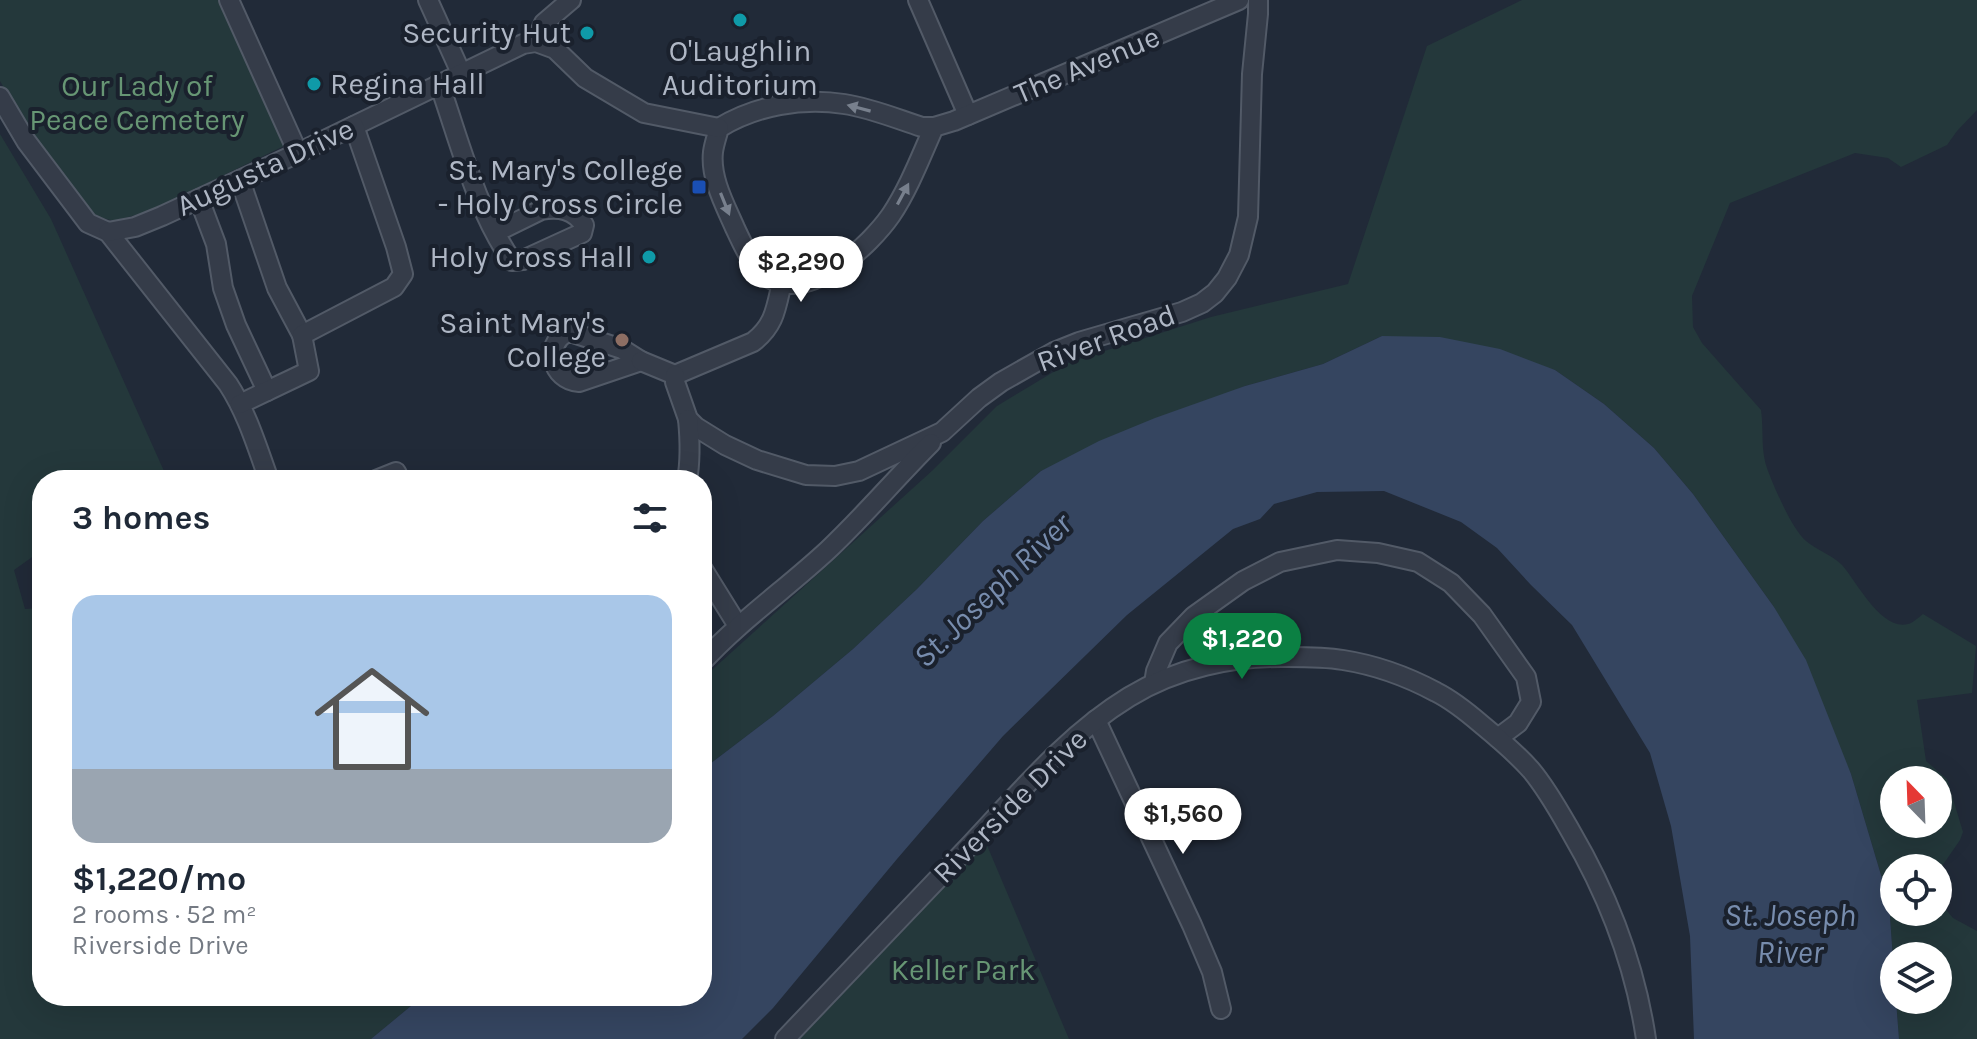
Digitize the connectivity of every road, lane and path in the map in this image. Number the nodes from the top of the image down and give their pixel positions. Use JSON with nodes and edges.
{"nodes":[{"id":1,"x":229,"y":0,"type":"edge"},
{"id":2,"x":428,"y":0,"type":"edge"},
{"id":3,"x":571,"y":0,"type":"edge"},
{"id":4,"x":918,"y":0,"type":"edge"},
{"id":5,"x":1239,"y":0,"type":"edge"},
{"id":6,"x":1258,"y":0,"type":"edge"},
{"id":7,"x":536,"y":42,"type":"junction"},
{"id":8,"x":461,"y":73,"type":"junction"},
{"id":9,"x":439,"y":83,"type":"junction"},
{"id":10,"x":0,"y":97,"type":"edge"},
{"id":11,"x":968,"y":115,"type":"junction"},
{"id":12,"x":354,"y":126,"type":"junction"},
{"id":13,"x":934,"y":127,"type":"junction"},
{"id":14,"x":719,"y":128,"type":"junction"},
{"id":15,"x":298,"y":153,"type":"junction"},
{"id":16,"x":240,"y":180,"type":"junction"},
{"id":17,"x":199,"y":199,"type":"junction"},
{"id":18,"x":108,"y":232,"type":"junction"},
{"id":19,"x":496,"y":232,"type":"dead end"},
{"id":20,"x":782,"y":282,"type":"junction"},
{"id":21,"x":302,"y":335,"type":"junction"},
{"id":22,"x":641,"y":361,"type":"dead end"},
{"id":23,"x":675,"y":375,"type":"junction"},
{"id":24,"x":267,"y":391,"type":"junction"},
{"id":25,"x":240,"y":404,"type":"junction"},
{"id":26,"x":688,"y":419,"type":"junction"},
{"id":27,"x":942,"y":432,"type":"junction"},
{"id":28,"x":265,"y":470,"type":"edge"},
{"id":29,"x":689,"y":470,"type":"edge"},
{"id":30,"x":712,"y":584,"type":"edge"},
{"id":31,"x":738,"y":626,"type":"junction"},
{"id":32,"x":712,"y":652,"type":"edge"},
{"id":33,"x":1154,"y":683,"type":"junction"},
{"id":34,"x":1096,"y":720,"type":"junction"},
{"id":35,"x":1498,"y":738,"type":"junction"},
{"id":36,"x":1221,"y":1009,"type":"dead end"},
{"id":37,"x":785,"y":1039,"type":"edge"},
{"id":38,"x":1646,"y":1039,"type":"edge"}],
"edges":[{"from":1,"to":15,"type":"street"},
{"from":2,"to":8,"type":"street"},
{"from":3,"to":7,"type":"street"},
{"from":4,"to":11,"type":"street"},
{"from":5,"to":11,"type":"street","name":"The Avenue"},
{"from":6,"to":27,"type":"street","name":"River Road"},
{"from":7,"to":8,"type":"street","name":"Augusta Drive"},
{"from":7,"to":14,"type":"street"},
{"from":8,"to":9,"type":"street","name":"Augusta Drive"},
{"from":9,"to":12,"type":"street","name":"Augusta Drive"},
{"from":9,"to":19,"type":"street"},
{"from":10,"to":18,"type":"street"},
{"from":11,"to":13,"type":"street","name":"The Avenue"},
{"from":12,"to":15,"type":"street","name":"Augusta Drive"},
{"from":12,"to":21,"type":"street"},
{"from":13,"to":14,"type":"street","one_way":true},
{"from":20,"to":13,"type":"street","one_way":true},
{"from":14,"to":20,"type":"street","one_way":true},
{"from":15,"to":16,"type":"street","name":"Augusta Drive"},
{"from":16,"to":17,"type":"street","name":"Augusta Drive"},
{"from":16,"to":21,"type":"street"},
{"from":17,"to":18,"type":"street","name":"Augusta Drive"},
{"from":17,"to":24,"type":"street"},
{"from":18,"to":25,"type":"street"},
{"from":20,"to":23,"type":"street"},
{"from":21,"to":24,"type":"street"},
{"from":22,"to":23,"type":"street"},
{"from":23,"to":26,"type":"street"},
{"from":24,"to":25,"type":"street"},
{"from":25,"to":28,"type":"street"},
{"from":26,"to":27,"type":"street","name":"River Road"},
{"from":26,"to":29,"type":"street"},
{"from":27,"to":31,"type":"street"},
{"from":30,"to":31,"type":"street"},
{"from":31,"to":32,"type":"street"},
{"from":33,"to":34,"type":"street","name":"Riverside Drive"},
{"from":33,"to":35,"type":"street","name":"Riverside Drive"},
{"from":33,"to":35,"type":"street"},
{"from":34,"to":36,"type":"street"},
{"from":34,"to":37,"type":"street","name":"Riverside Drive"},
{"from":35,"to":38,"type":"street","name":"Riverside Drive"}]}
